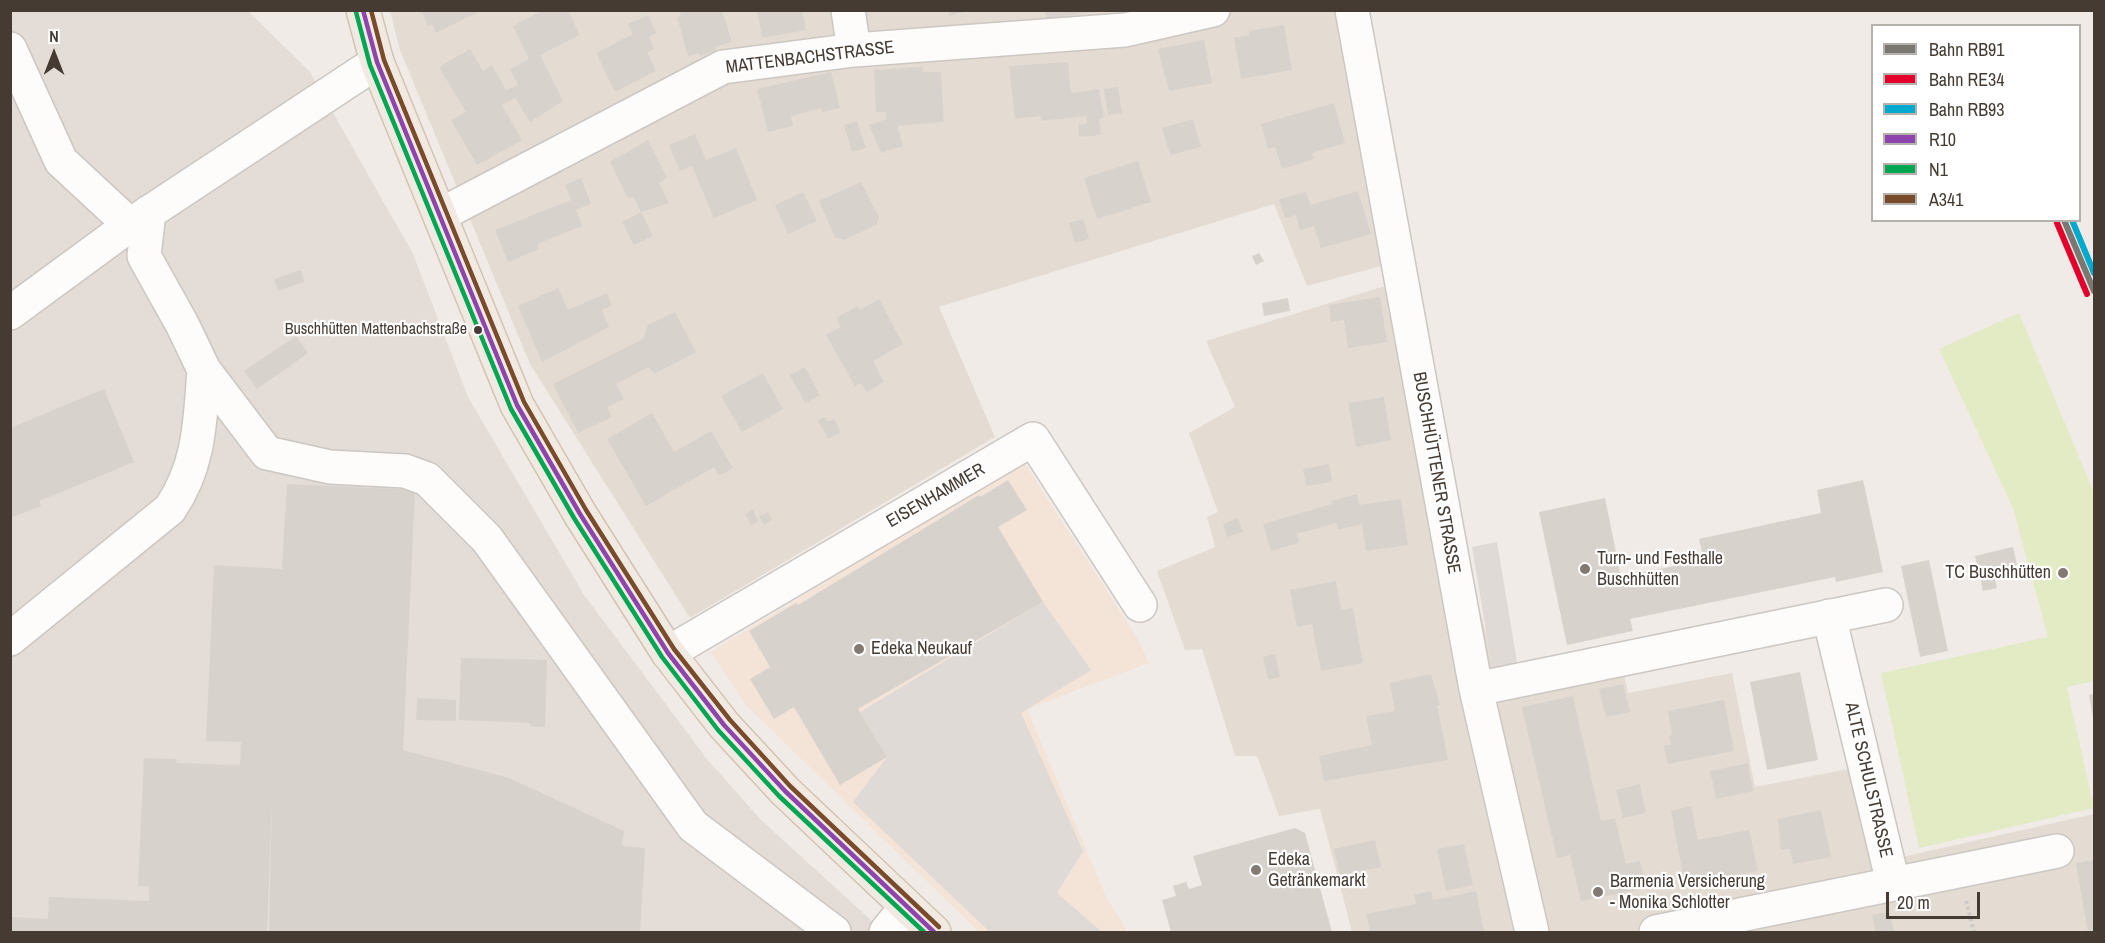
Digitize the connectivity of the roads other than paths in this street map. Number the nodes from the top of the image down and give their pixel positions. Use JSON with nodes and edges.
{"nodes":[{"id":1,"x":363,"y":10,"type":"edge"},
{"id":2,"x":848,"y":10,"type":"edge"},
{"id":3,"x":1212,"y":10,"type":"edge"},
{"id":4,"x":1352,"y":10,"type":"edge"},
{"id":5,"x":10,"y":49,"type":"edge"},
{"id":6,"x":854,"y":50,"type":"junction"},
{"id":7,"x":377,"y":62,"type":"junction"},
{"id":8,"x":440,"y":215,"type":"junction"},
{"id":9,"x":139,"y":218,"type":"junction"},
{"id":10,"x":10,"y":313,"type":"edge"},
{"id":11,"x":204,"y":370,"type":"junction"},
{"id":12,"x":1140,"y":605,"type":"dead end"},
{"id":13,"x":1886,"y":605,"type":"dead end"},
{"id":14,"x":1829,"y":616,"type":"junction"},
{"id":15,"x":10,"y":639,"type":"edge"},
{"id":16,"x":668,"y":653,"type":"junction"},
{"id":17,"x":1476,"y":689,"type":"junction"},
{"id":18,"x":2056,"y":851,"type":"dead end"},
{"id":19,"x":1893,"y":883,"type":"junction"},
{"id":20,"x":906,"y":907,"type":"junction"},
{"id":21,"x":834,"y":933,"type":"edge"},
{"id":22,"x":886,"y":933,"type":"edge"},
{"id":23,"x":934,"y":933,"type":"edge"},
{"id":24,"x":1532,"y":933,"type":"edge"},
{"id":25,"x":1656,"y":933,"type":"edge"}],
"edges":[{"from":1,"to":7,"type":"main road"},
{"from":2,"to":6,"type":"street"},
{"from":3,"to":6,"type":"street","name":"MATTENBACHSTRASSE"},
{"from":4,"to":17,"type":"street","name":"BUSCHHÜTTENER STRASSE"},
{"from":5,"to":9,"type":"street"},
{"from":6,"to":8,"type":"street","name":"MATTENBACHSTRASSE"},
{"from":7,"to":8,"type":"main road"},
{"from":7,"to":9,"type":"street"},
{"from":8,"to":16,"type":"main road"},
{"from":9,"to":10,"type":"street"},
{"from":9,"to":11,"type":"street"},
{"from":11,"to":15,"type":"street"},
{"from":11,"to":21,"type":"street"},
{"from":12,"to":16,"type":"street","name":"EISENHAMMER"},
{"from":13,"to":14,"type":"street"},
{"from":14,"to":17,"type":"street"},
{"from":14,"to":19,"type":"street","name":"ALTE SCHULSTRASSE"},
{"from":16,"to":20,"type":"main road"},
{"from":17,"to":24,"type":"street","name":"BUSCHHÜTTENER STRASSE"},
{"from":18,"to":19,"type":"street"},
{"from":19,"to":25,"type":"street","name":"ALTE SCHULSTRASSE"},
{"from":20,"to":22,"type":"street"},
{"from":20,"to":23,"type":"main road"}]}
